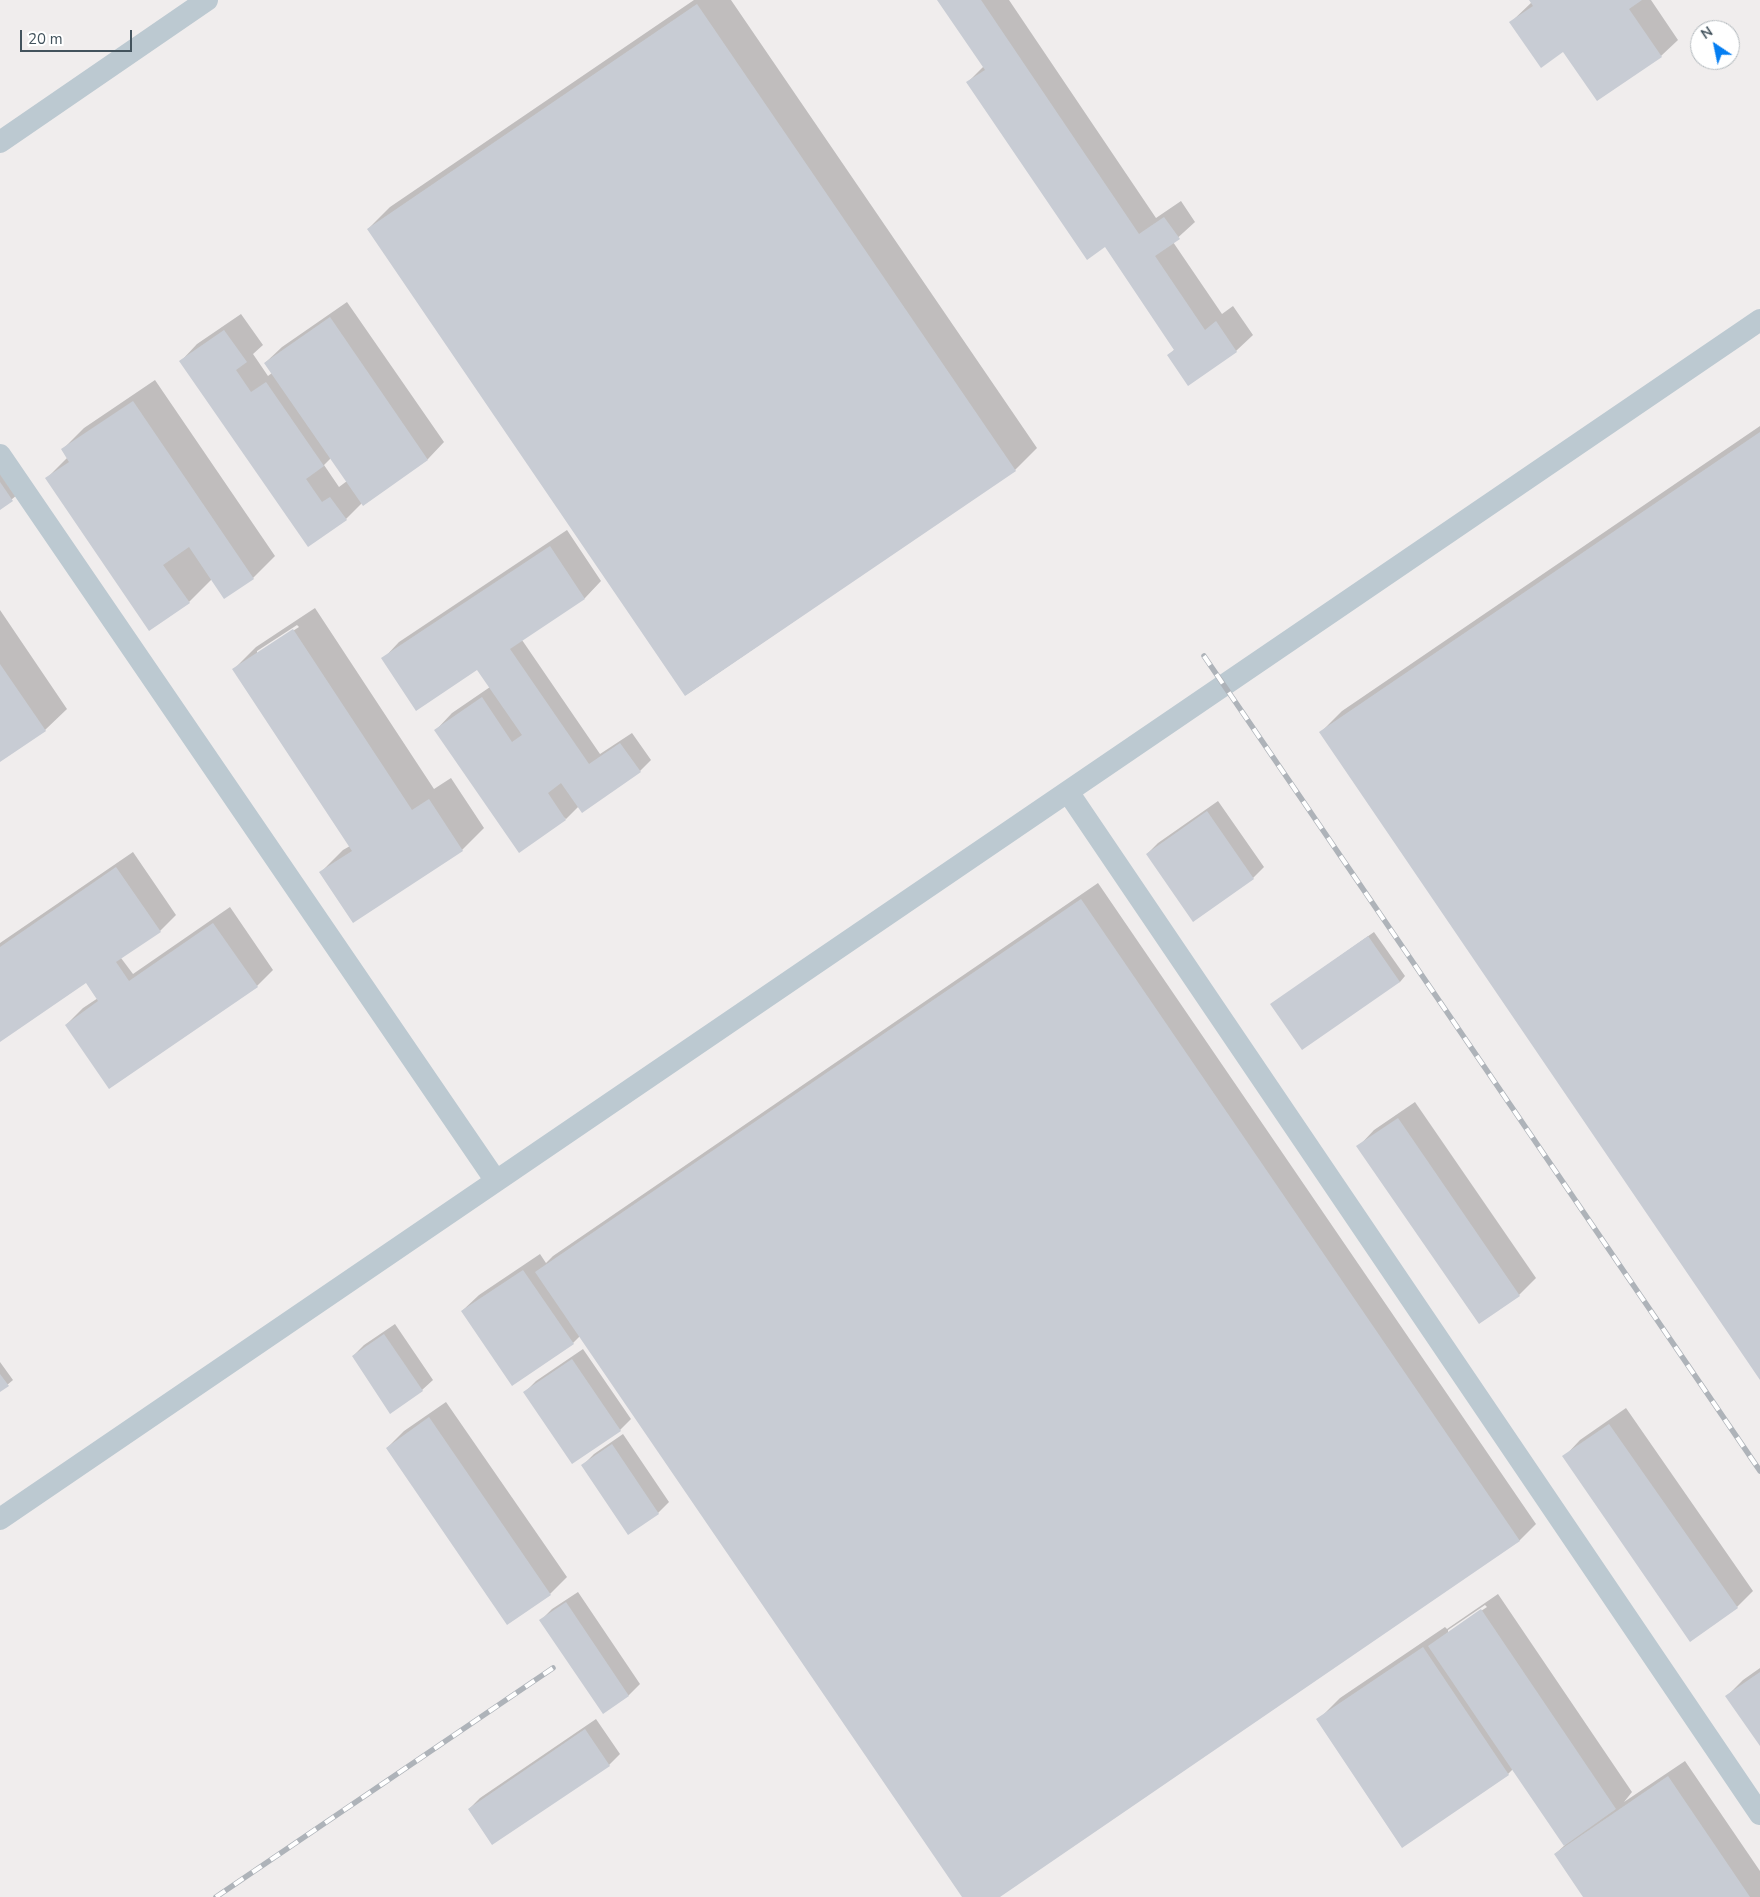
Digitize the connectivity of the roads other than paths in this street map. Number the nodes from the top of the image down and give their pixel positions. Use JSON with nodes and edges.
{"nodes":[{"id":1,"x":207,"y":0,"type":"edge"},
{"id":2,"x":0,"y":142,"type":"edge"},
{"id":3,"x":1760,"y":320,"type":"edge"},
{"id":4,"x":0,"y":455,"type":"edge"},
{"id":5,"x":1068,"y":792,"type":"junction"},
{"id":6,"x":496,"y":1181,"type":"junction"},
{"id":7,"x":0,"y":1519,"type":"edge"},
{"id":8,"x":1760,"y":1814,"type":"edge"}],
"edges":[{"from":1,"to":2,"type":"lane"},
{"from":3,"to":5,"type":"lane"},
{"from":4,"to":6,"type":"lane"},
{"from":5,"to":6,"type":"lane"},
{"from":5,"to":8,"type":"lane"},
{"from":6,"to":7,"type":"lane"}]}
